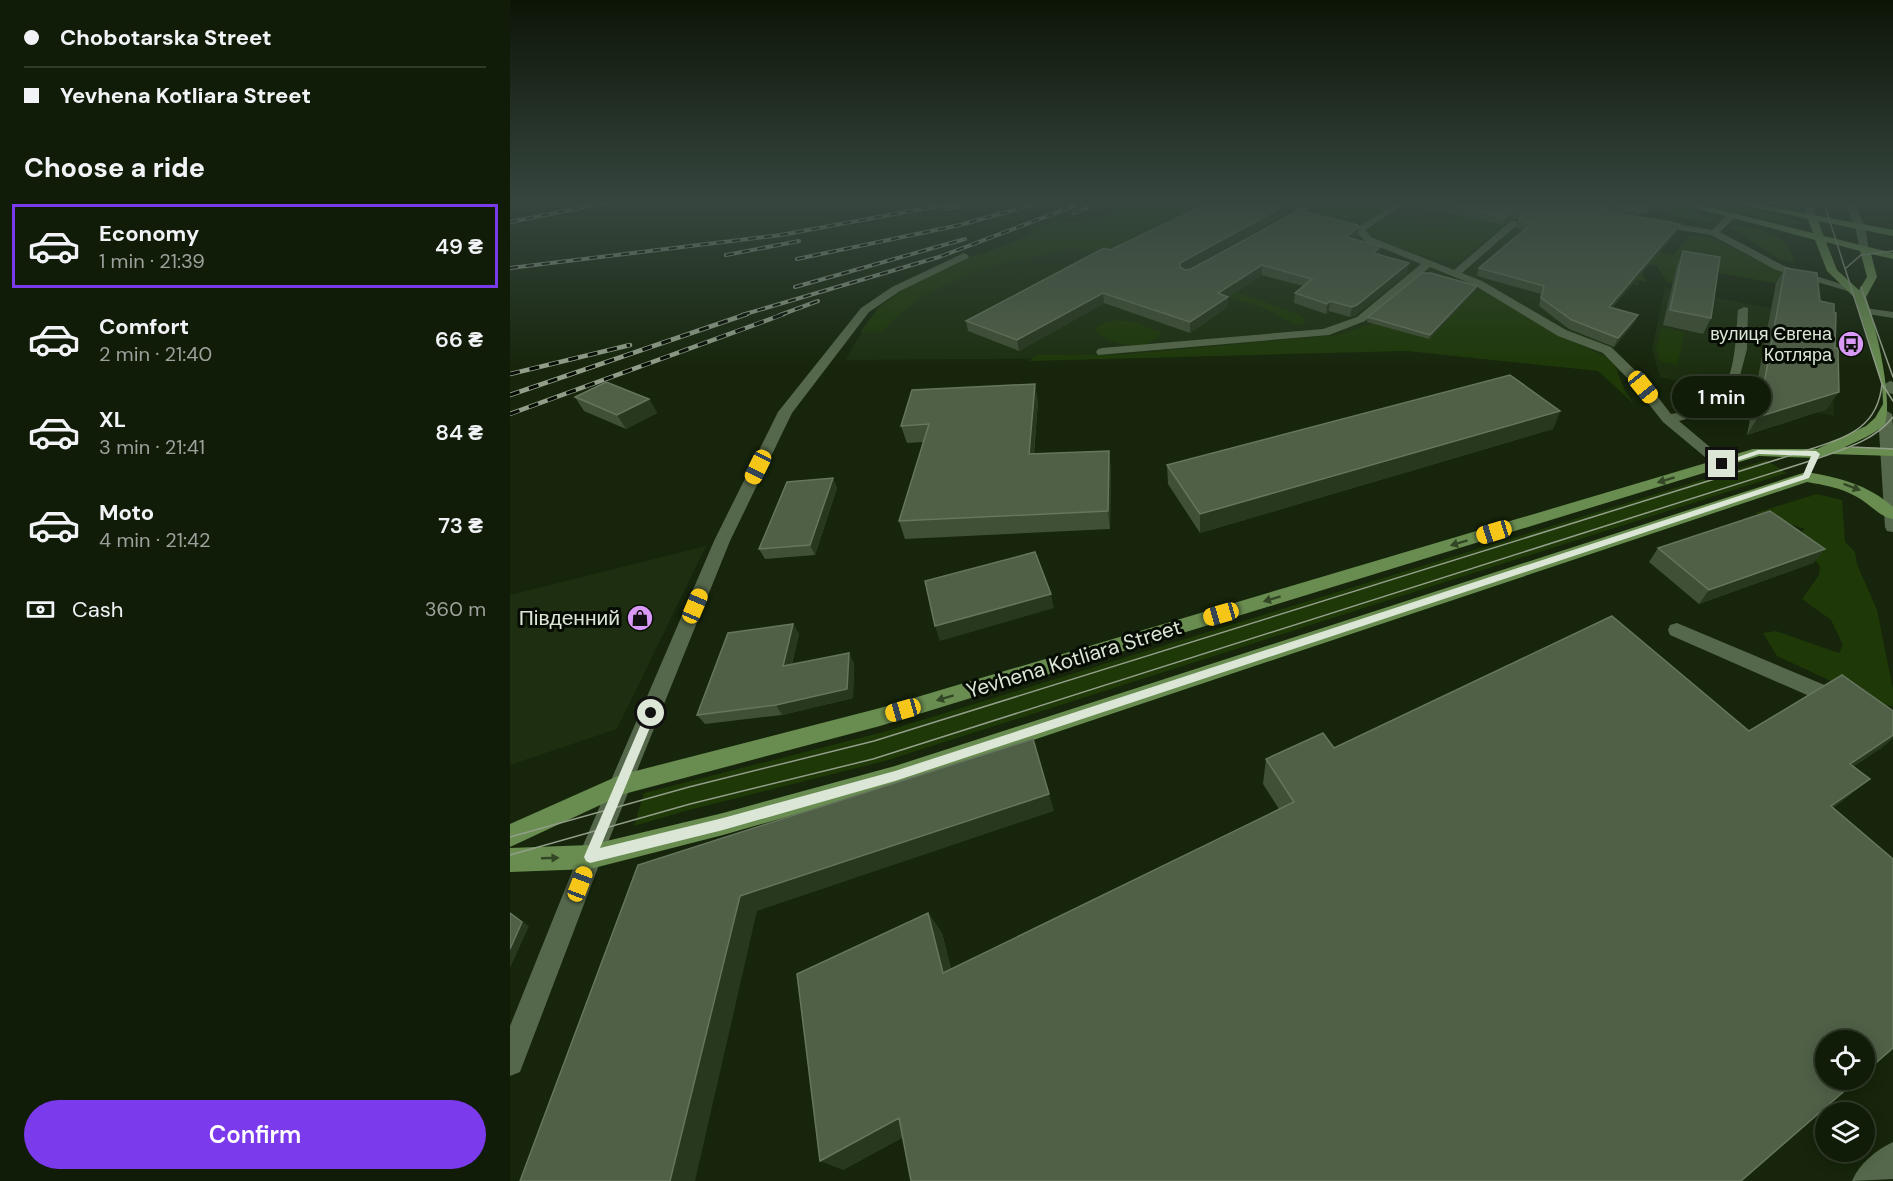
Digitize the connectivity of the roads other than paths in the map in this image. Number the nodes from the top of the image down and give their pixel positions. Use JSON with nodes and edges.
{"nodes":[{"id":1,"x":960,"y":258,"type":"edge"},
{"id":2,"x":1417,"y":258,"type":"edge"},
{"id":3,"x":1473,"y":258,"type":"edge"},
{"id":4,"x":1755,"y":258,"type":"edge"},
{"id":5,"x":1827,"y":258,"type":"edge"},
{"id":6,"x":1867,"y":258,"type":"edge"},
{"id":7,"x":1429,"y":263,"type":"junction"},
{"id":8,"x":1455,"y":274,"type":"junction"},
{"id":9,"x":1856,"y":293,"type":"junction"},
{"id":10,"x":1744,"y":310,"type":"dead end"},
{"id":11,"x":1865,"y":311,"type":"junction"},
{"id":12,"x":1893,"y":315,"type":"edge"},
{"id":13,"x":1102,"y":352,"type":"dead end"},
{"id":14,"x":1891,"y":384,"type":"edge"},
{"id":15,"x":1886,"y":414,"type":"junction"},
{"id":16,"x":1668,"y":419,"type":"junction"},
{"id":17,"x":1890,"y":452,"type":"edge"},
{"id":18,"x":1819,"y":453,"type":"junction"},
{"id":19,"x":1722,"y":464,"type":"junction"},
{"id":20,"x":1806,"y":477,"type":"junction"},
{"id":21,"x":1892,"y":521,"type":"edge"},
{"id":22,"x":1677,"y":630,"type":"dead end"},
{"id":23,"x":1853,"y":706,"type":"edge"},
{"id":24,"x":620,"y":785,"type":"junction"},
{"id":25,"x":510,"y":836,"type":"edge"},
{"id":26,"x":590,"y":857,"type":"junction"},
{"id":27,"x":510,"y":860,"type":"edge"},
{"id":28,"x":510,"y":1062,"type":"edge"},
{"id":29,"x":1893,"y":1158,"type":"edge"},
{"id":30,"x":1868,"y":1181,"type":"edge"}],
"edges":[{"from":1,"to":24,"type":"street"},
{"from":2,"to":7,"type":"street"},
{"from":3,"to":8,"type":"street"},
{"from":4,"to":9,"type":"street"},
{"from":5,"to":9,"type":"main road"},
{"from":6,"to":9,"type":"main road"},
{"from":7,"to":8,"type":"street"},
{"from":7,"to":13,"type":"street"},
{"from":8,"to":16,"type":"street"},
{"from":9,"to":11,"type":"main road"},
{"from":10,"to":16,"type":"street"},
{"from":11,"to":12,"type":"street"},
{"from":11,"to":14,"type":"main road"},
{"from":14,"to":15,"type":"main road"},
{"from":15,"to":17,"type":"street"},
{"from":15,"to":18,"type":"main road","name":"Yevhena Kotliara Street"},
{"from":16,"to":19,"type":"street"},
{"from":17,"to":18,"type":"main road"},
{"from":17,"to":21,"type":"street"},
{"from":18,"to":19,"type":"main road","name":"Yevhena Kotliara Street"},
{"from":18,"to":20,"type":"main road"},
{"from":19,"to":24,"type":"main road","name":"Yevhena Kotliara Street","one_way":true},
{"from":20,"to":21,"type":"main road","one_way":true},
{"from":20,"to":26,"type":"main road"},
{"from":22,"to":23,"type":"street"},
{"from":24,"to":25,"type":"main road","name":"Yevhena Kotliara Street"},
{"from":24,"to":26,"type":"street"},
{"from":27,"to":26,"type":"main road","one_way":true},
{"from":26,"to":28,"type":"street"},
{"from":29,"to":30,"type":"street"}]}
